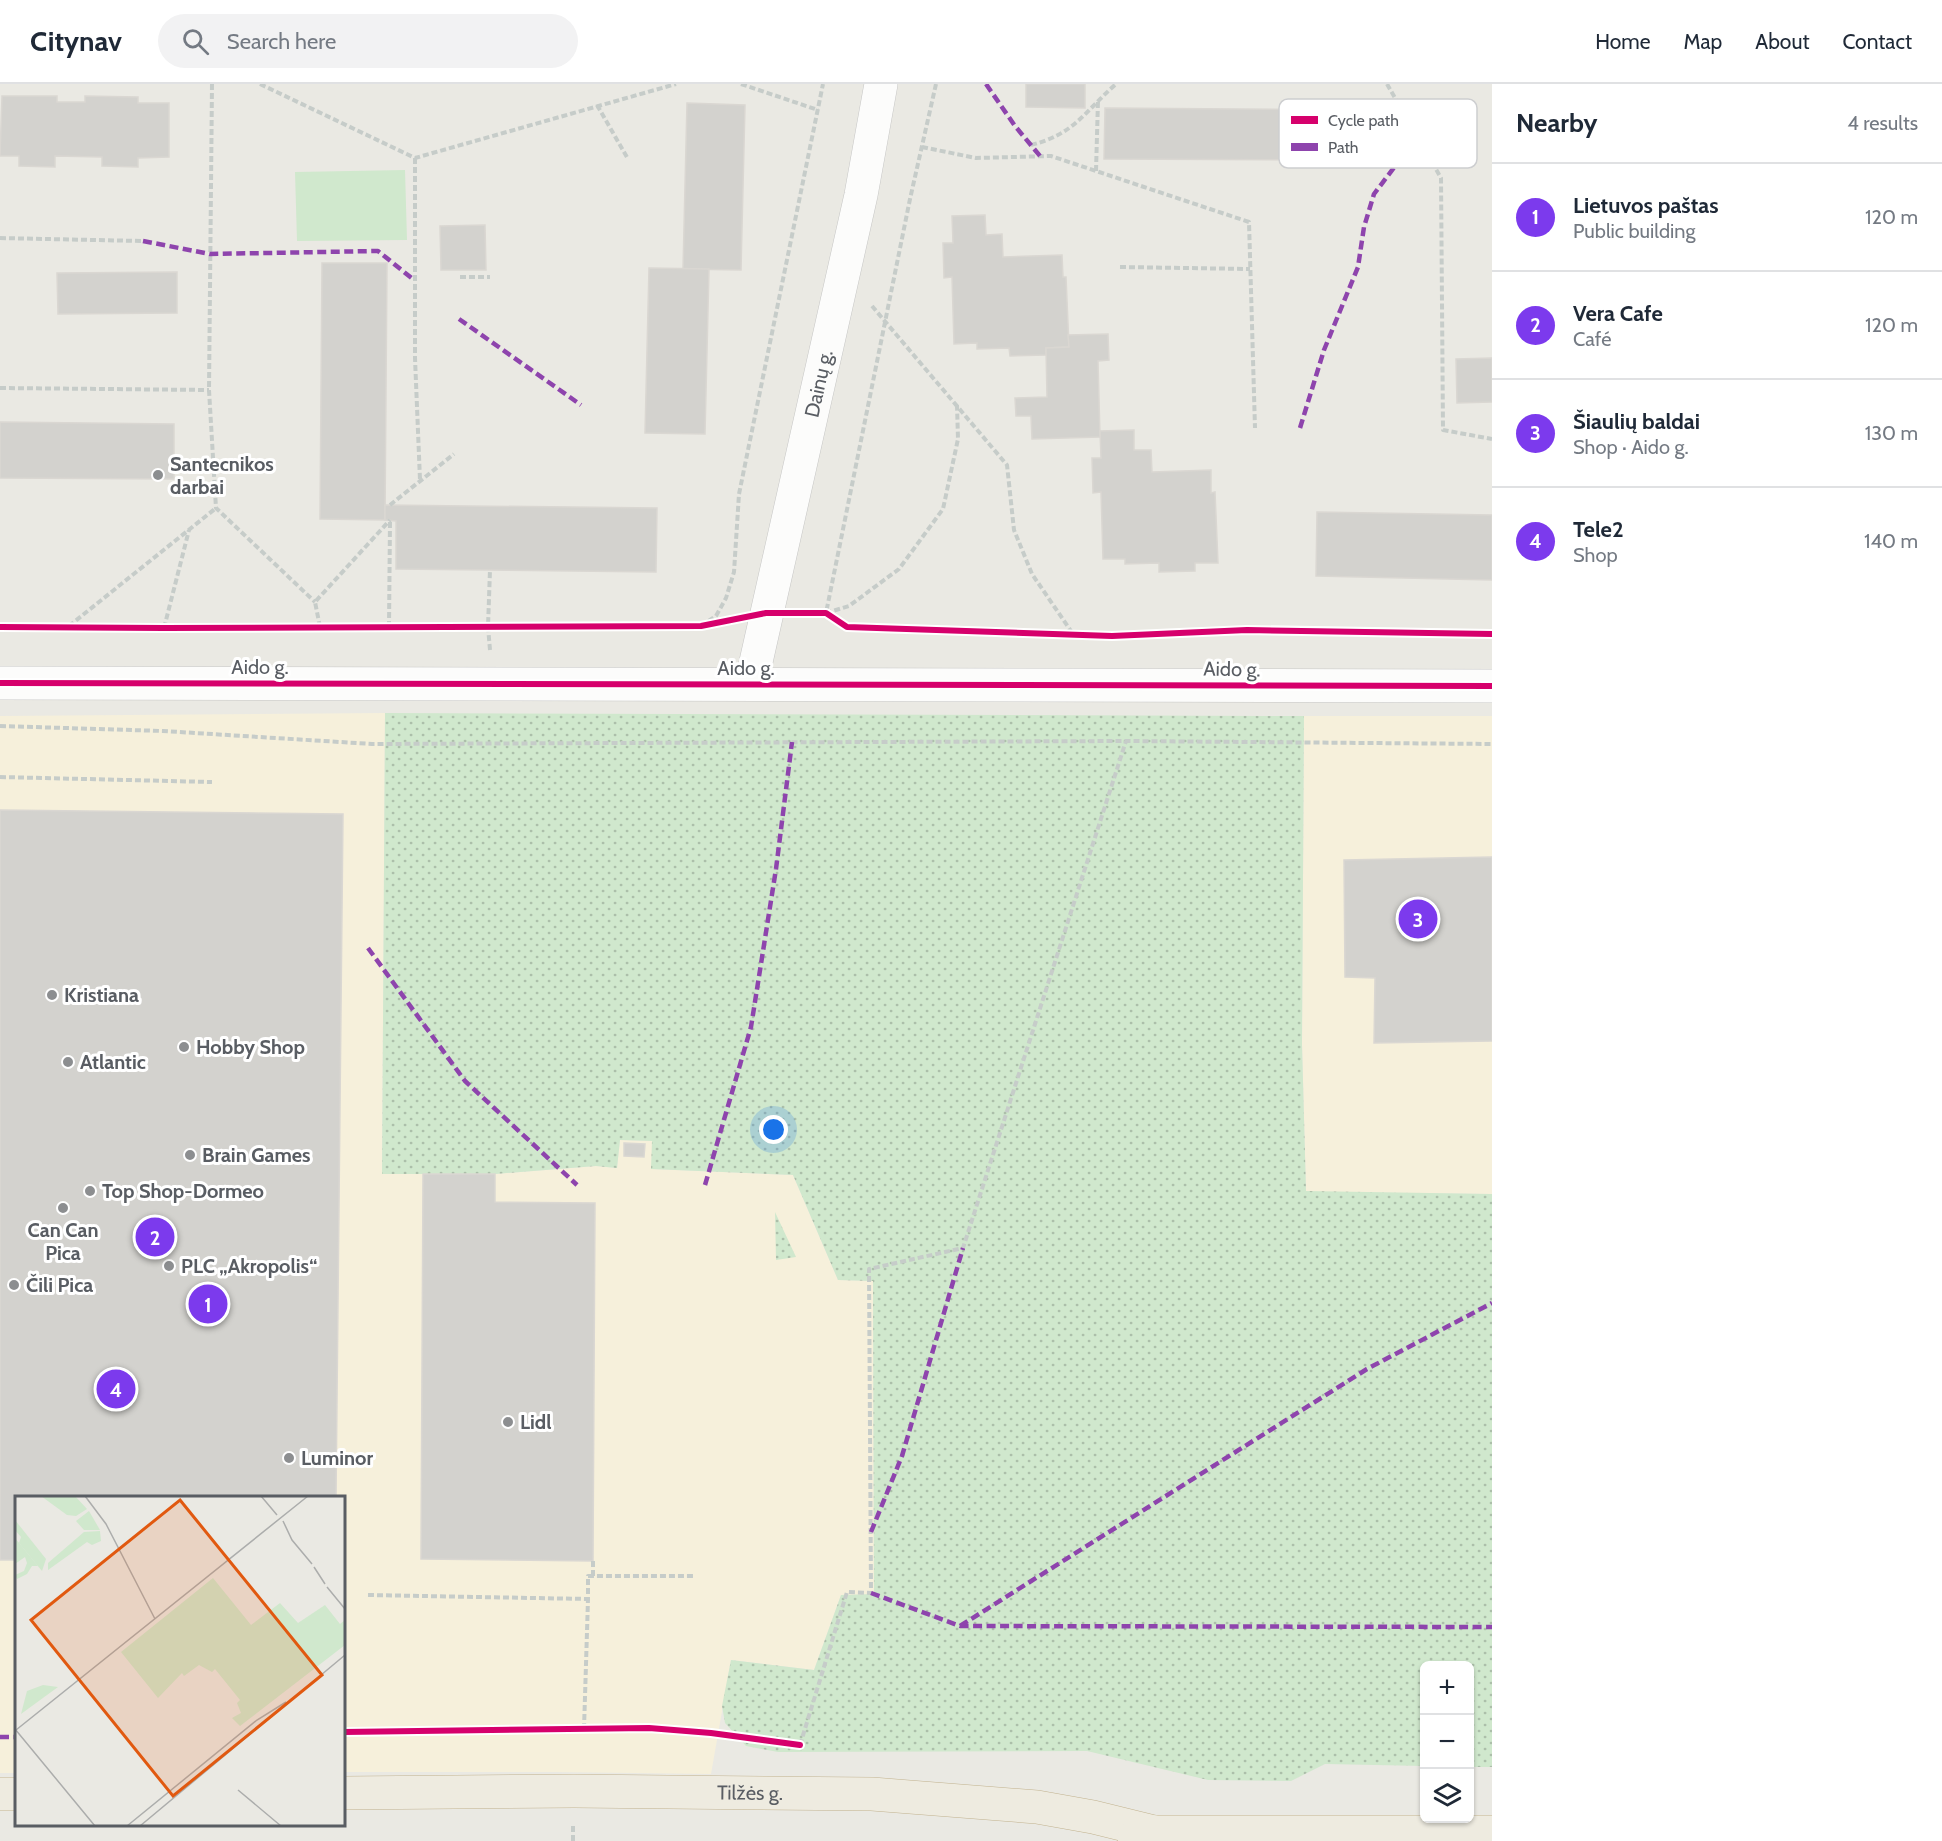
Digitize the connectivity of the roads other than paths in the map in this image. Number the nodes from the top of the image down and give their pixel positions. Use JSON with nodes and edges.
{"nodes":[{"id":1,"x":881,"y":84,"type":"edge"},
{"id":2,"x":0,"y":683,"type":"edge"},
{"id":3,"x":751,"y":684,"type":"junction"},
{"id":4,"x":1492,"y":686,"type":"edge"},
{"id":5,"x":345,"y":1792,"type":"edge"},
{"id":6,"x":1154,"y":1832,"type":"junction"},
{"id":7,"x":1492,"y":1832,"type":"edge"},
{"id":8,"x":1117,"y":1841,"type":"edge"}],
"edges":[{"from":1,"to":3,"type":"street","name":"Dainų g."},
{"from":2,"to":3,"type":"street","name":"Aido g."},
{"from":3,"to":4,"type":"street","name":"Aido g."},
{"from":5,"to":6,"type":"highway","name":"Tilžės g."},
{"from":6,"to":7,"type":"highway","name":"Tilžės g."},
{"from":6,"to":8,"type":"highway","name":"Tilžės g."}]}
